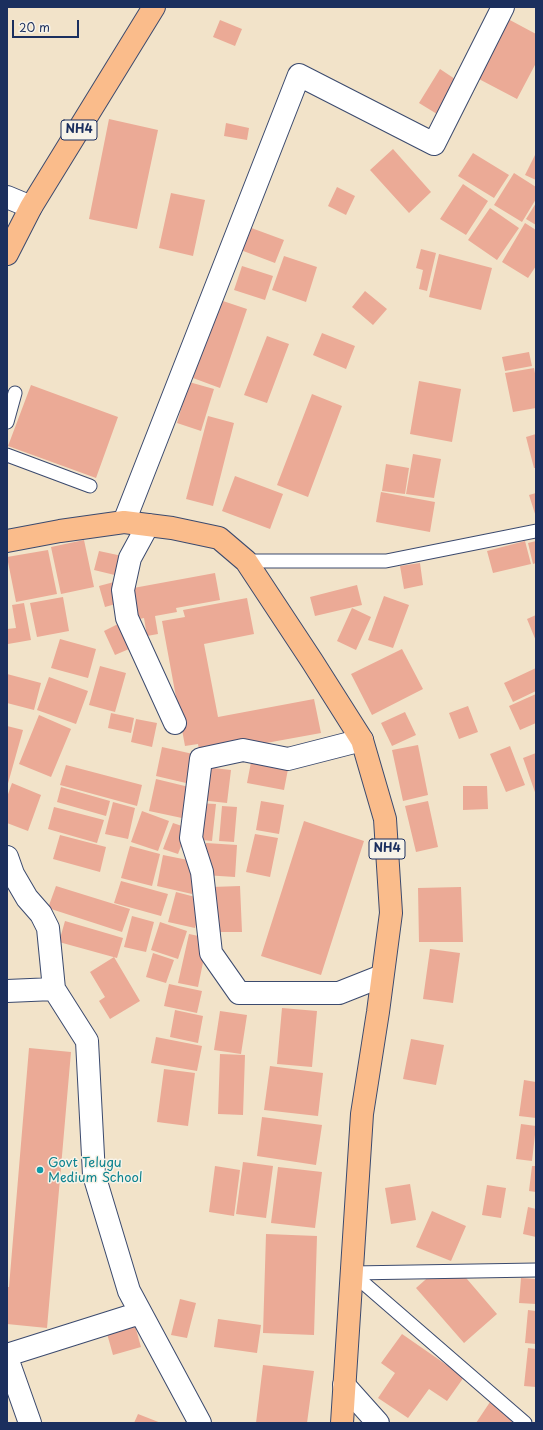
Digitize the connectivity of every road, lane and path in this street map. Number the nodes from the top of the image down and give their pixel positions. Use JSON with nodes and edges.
{"nodes":[{"id":1,"x":154,"y":7,"type":"edge"},
{"id":2,"x":503,"y":7,"type":"edge"},
{"id":3,"x":7,"y":197,"type":"edge"},
{"id":4,"x":32,"y":207,"type":"junction"},
{"id":5,"x":7,"y":254,"type":"edge"},
{"id":6,"x":15,"y":393,"type":"dead end"},
{"id":7,"x":7,"y":422,"type":"edge"},
{"id":8,"x":7,"y":455,"type":"edge"},
{"id":9,"x":90,"y":486,"type":"dead end"},
{"id":10,"x":124,"y":522,"type":"junction"},
{"id":11,"x":148,"y":525,"type":"junction"},
{"id":12,"x":536,"y":531,"type":"edge"},
{"id":13,"x":7,"y":541,"type":"edge"},
{"id":14,"x":246,"y":561,"type":"junction"},
{"id":15,"x":175,"y":723,"type":"dead end"},
{"id":16,"x":362,"y":740,"type":"junction"},
{"id":17,"x":7,"y":857,"type":"edge"},
{"id":18,"x":382,"y":976,"type":"junction"},
{"id":19,"x":54,"y":989,"type":"junction"},
{"id":20,"x":7,"y":991,"type":"edge"},
{"id":21,"x":536,"y":1270,"type":"edge"},
{"id":22,"x":352,"y":1273,"type":"junction"},
{"id":23,"x":140,"y":1313,"type":"junction"},
{"id":24,"x":7,"y":1357,"type":"edge"},
{"id":25,"x":344,"y":1385,"type":"junction"},
{"id":26,"x":30,"y":1423,"type":"edge"},
{"id":27,"x":200,"y":1423,"type":"edge"},
{"id":28,"x":342,"y":1423,"type":"edge"},
{"id":29,"x":378,"y":1423,"type":"edge"},
{"id":30,"x":525,"y":1423,"type":"edge"}],
"edges":[{"from":1,"to":4,"type":"highway","number":"NH4"},
{"from":2,"to":10,"type":"street"},
{"from":3,"to":4,"type":"street"},
{"from":4,"to":5,"type":"highway","number":"NH4"},
{"from":6,"to":7,"type":"lane"},
{"from":8,"to":9,"type":"lane"},
{"from":10,"to":11,"type":"highway","number":"NH4"},
{"from":10,"to":13,"type":"highway","number":"NH4"},
{"from":11,"to":14,"type":"highway","number":"NH4"},
{"from":11,"to":15,"type":"street"},
{"from":12,"to":14,"type":"lane"},
{"from":14,"to":16,"type":"highway","number":"NH4"},
{"from":16,"to":18,"type":"highway","number":"NH4"},
{"from":16,"to":18,"type":"street"},
{"from":17,"to":19,"type":"street"},
{"from":18,"to":22,"type":"highway","number":"NH4"},
{"from":19,"to":20,"type":"street"},
{"from":19,"to":23,"type":"street"},
{"from":21,"to":22,"type":"lane"},
{"from":22,"to":25,"type":"highway","number":"NH4"},
{"from":22,"to":30,"type":"lane"},
{"from":23,"to":24,"type":"street"},
{"from":23,"to":27,"type":"street"},
{"from":24,"to":26,"type":"street"},
{"from":25,"to":28,"type":"highway","number":"NH4"},
{"from":25,"to":29,"type":"street"}]}
